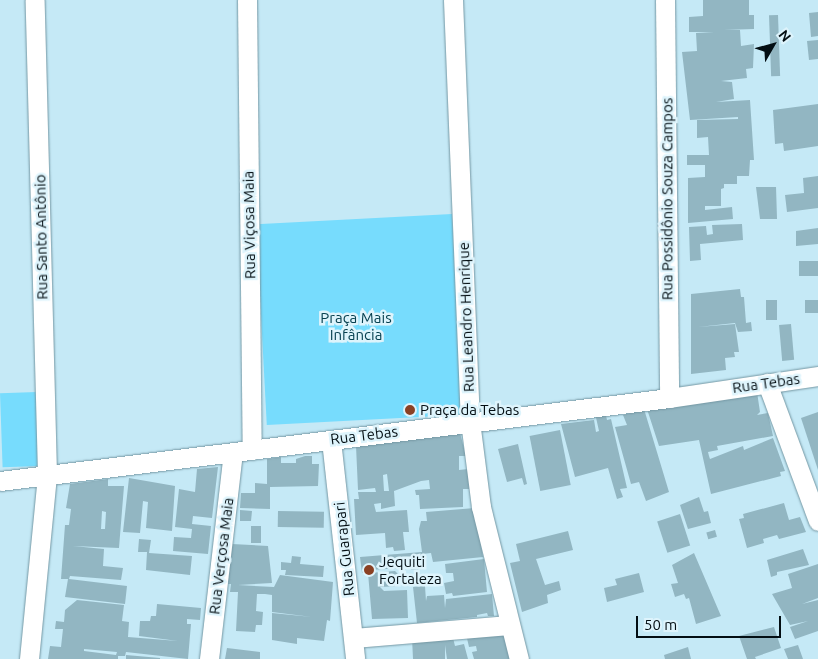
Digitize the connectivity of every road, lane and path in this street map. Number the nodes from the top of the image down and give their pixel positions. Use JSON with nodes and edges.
{"nodes":[{"id":1,"x":35,"y":0,"type":"edge"},
{"id":2,"x":247,"y":0,"type":"edge"},
{"id":3,"x":453,"y":0,"type":"edge"},
{"id":4,"x":665,"y":0,"type":"edge"},
{"id":5,"x":818,"y":376,"type":"edge"},
{"id":6,"x":767,"y":383,"type":"junction"},
{"id":7,"x":668,"y":398,"type":"junction"},
{"id":8,"x":470,"y":421,"type":"junction"},
{"id":9,"x":331,"y":440,"type":"junction"},
{"id":10,"x":252,"y":450,"type":"junction"},
{"id":11,"x":233,"y":453,"type":"junction"},
{"id":12,"x":47,"y":474,"type":"junction"},
{"id":13,"x":0,"y":481,"type":"edge"},
{"id":14,"x":818,"y":521,"type":"edge"},
{"id":15,"x":508,"y":625,"type":"junction"},
{"id":16,"x":354,"y":638,"type":"junction"},
{"id":17,"x":29,"y":659,"type":"edge"},
{"id":18,"x":209,"y":659,"type":"edge"},
{"id":19,"x":355,"y":659,"type":"edge"},
{"id":20,"x":519,"y":659,"type":"edge"}],
"edges":[{"from":1,"to":12,"type":"street","name":"Rua Santo Antônio"},
{"from":2,"to":10,"type":"street","name":"Rua Viçosa Maia"},
{"from":3,"to":8,"type":"street","name":"Rua Leandro Henrique"},
{"from":4,"to":7,"type":"street","name":"Rua Possidônio Souza Campos"},
{"from":5,"to":6,"type":"street","name":"Rua Tebas"},
{"from":6,"to":7,"type":"street","name":"Rua Tebas"},
{"from":6,"to":14,"type":"street"},
{"from":7,"to":8,"type":"street","name":"Rua Tebas"},
{"from":8,"to":9,"type":"street","name":"Rua Tebas"},
{"from":8,"to":15,"type":"street","name":"Rua Leandro Henrique"},
{"from":9,"to":10,"type":"street","name":"Rua Tebas"},
{"from":9,"to":16,"type":"street","name":"Rua Guarapari"},
{"from":10,"to":11,"type":"street","name":"Rua Tebas"},
{"from":11,"to":12,"type":"street","name":"Rua Tebas"},
{"from":11,"to":18,"type":"street","name":"Rua Verçosa Maia"},
{"from":12,"to":13,"type":"street","name":"Rua Tebas"},
{"from":12,"to":17,"type":"street","name":"Rua Santo Antônio"},
{"from":15,"to":16,"type":"street"},
{"from":15,"to":20,"type":"street","name":"Rua Leandro Henrique"},
{"from":16,"to":19,"type":"street","name":"Rua Guarapari"}]}
